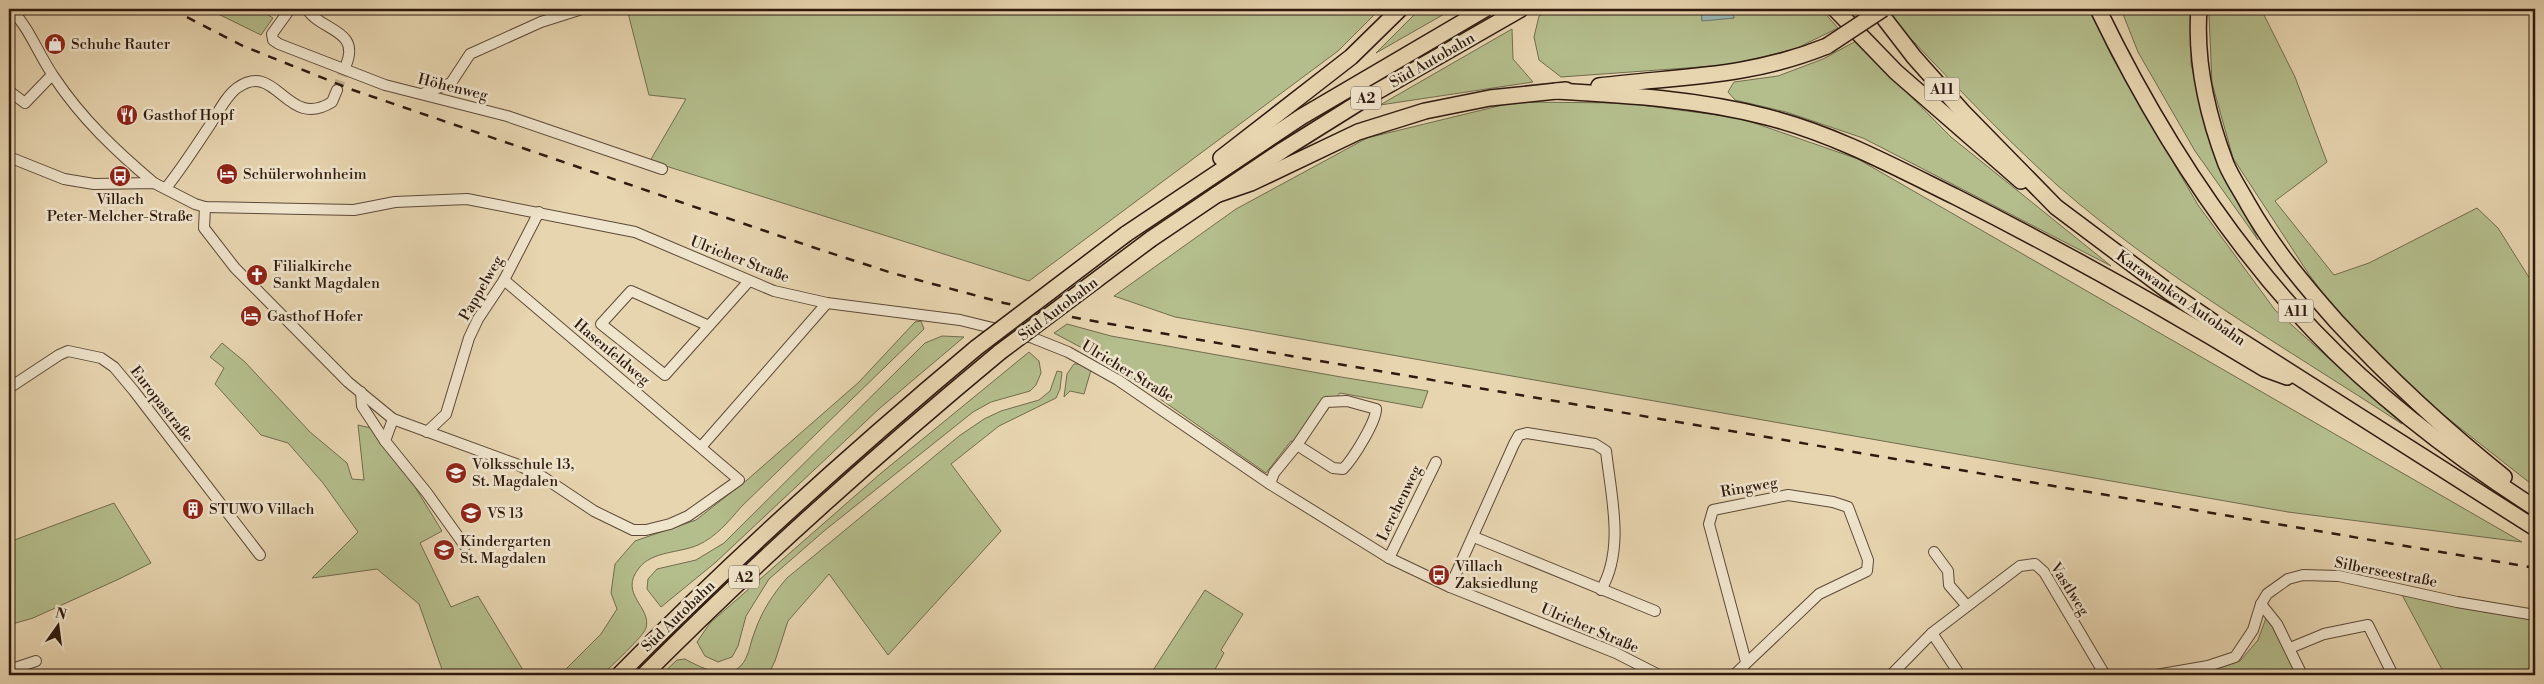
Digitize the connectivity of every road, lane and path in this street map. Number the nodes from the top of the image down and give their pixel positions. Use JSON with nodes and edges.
{"nodes":[{"id":1,"x":11,"y":9,"type":"edge"},
{"id":2,"x":290,"y":9,"type":"edge"},
{"id":3,"x":307,"y":9,"type":"edge"},
{"id":4,"x":582,"y":9,"type":"edge"},
{"id":5,"x":1400,"y":9,"type":"edge"},
{"id":6,"x":1485,"y":9,"type":"edge"},
{"id":7,"x":1521,"y":9,"type":"edge"},
{"id":8,"x":1835,"y":9,"type":"edge"},
{"id":9,"x":1876,"y":9,"type":"edge"},
{"id":10,"x":1883,"y":9,"type":"edge"},
{"id":11,"x":2098,"y":9,"type":"edge"},
{"id":12,"x":2199,"y":9,"type":"edge"},
{"id":13,"x":346,"y":65,"type":"tunnel mouth"},
{"id":14,"x":52,"y":75,"type":"junction"},
{"id":15,"x":337,"y":90,"type":"tunnel mouth"},
{"id":16,"x":9,"y":91,"type":"edge"},
{"id":17,"x":1556,"y":91,"type":"junction"},
{"id":18,"x":422,"y":94,"type":"junction"},
{"id":19,"x":9,"y":157,"type":"edge"},
{"id":20,"x":662,"y":169,"type":"dead end"},
{"id":21,"x":154,"y":183,"type":"junction"},
{"id":22,"x":1195,"y":187,"type":"junction"},
{"id":23,"x":166,"y":188,"type":"junction"},
{"id":24,"x":1216,"y":195,"type":"junction"},
{"id":25,"x":205,"y":207,"type":"junction"},
{"id":26,"x":2056,"y":207,"type":"junction"},
{"id":27,"x":539,"y":212,"type":"junction"},
{"id":28,"x":504,"y":280,"type":"junction"},
{"id":29,"x":748,"y":281,"type":"junction"},
{"id":30,"x":827,"y":303,"type":"junction"},
{"id":31,"x":709,"y":326,"type":"junction"},
{"id":32,"x":9,"y":388,"type":"edge"},
{"id":33,"x":2321,"y":391,"type":"junction"},
{"id":34,"x":361,"y":392,"type":"junction"},
{"id":35,"x":393,"y":419,"type":"junction"},
{"id":36,"x":428,"y":432,"type":"junction"},
{"id":37,"x":385,"y":441,"type":"junction"},
{"id":38,"x":1297,"y":445,"type":"junction"},
{"id":39,"x":701,"y":448,"type":"junction"},
{"id":40,"x":1436,"y":462,"type":"dead end"},
{"id":41,"x":1270,"y":484,"type":"junction"},
{"id":42,"x":2535,"y":500,"type":"edge"},
{"id":43,"x":2535,"y":508,"type":"edge"},
{"id":44,"x":2535,"y":528,"type":"edge"},
{"id":45,"x":1474,"y":537,"type":"junction"},
{"id":46,"x":465,"y":546,"type":"dead end"},
{"id":47,"x":1934,"y":552,"type":"dead end"},
{"id":48,"x":260,"y":555,"type":"dead end"},
{"id":49,"x":1389,"y":558,"type":"junction"},
{"id":50,"x":1450,"y":587,"type":"junction"},
{"id":51,"x":1601,"y":590,"type":"junction"},
{"id":52,"x":2261,"y":604,"type":"junction"},
{"id":53,"x":1967,"y":606,"type":"junction"},
{"id":54,"x":1655,"y":611,"type":"dead end"},
{"id":55,"x":2535,"y":616,"type":"edge"},
{"id":56,"x":1932,"y":632,"type":"junction"},
{"id":57,"x":2290,"y":648,"type":"junction"},
{"id":58,"x":36,"y":661,"type":"dead end"},
{"id":59,"x":1746,"y":662,"type":"junction"},
{"id":60,"x":9,"y":670,"type":"edge"},
{"id":61,"x":619,"y":675,"type":"edge"},
{"id":62,"x":644,"y":675,"type":"edge"},
{"id":63,"x":1659,"y":675,"type":"edge"},
{"id":64,"x":1734,"y":675,"type":"edge"},
{"id":65,"x":1891,"y":675,"type":"edge"},
{"id":66,"x":1960,"y":675,"type":"edge"},
{"id":67,"x":2105,"y":675,"type":"edge"},
{"id":68,"x":2156,"y":675,"type":"edge"},
{"id":69,"x":2302,"y":675,"type":"edge"},
{"id":70,"x":2393,"y":675,"type":"edge"}],
"edges":[{"from":1,"to":14,"type":"street"},
{"from":2,"to":18,"type":"street","name":"Höhenweg"},
{"from":3,"to":13,"type":"street"},
{"from":4,"to":18,"type":"street"},
{"from":5,"to":22,"type":"highway"},
{"from":6,"to":22,"type":"highway","name":"Süd Autobahn","number":"A2"},
{"from":7,"to":24,"type":"highway","name":"Süd Autobahn","number":"A2"},
{"from":8,"to":26,"type":"highway"},
{"from":9,"to":26,"type":"highway","name":"Karawanken Autobahn","number":"A11"},
{"from":10,"to":17,"type":"highway","bridge":true},
{"from":11,"to":43,"type":"highway","number":"A11"},
{"from":12,"to":42,"type":"highway"},
{"from":14,"to":16,"type":"street"},
{"from":14,"to":21,"type":"street"},
{"from":15,"to":23,"type":"street"},
{"from":17,"to":24,"type":"highway"},
{"from":17,"to":33,"type":"highway"},
{"from":18,"to":20,"type":"street","name":"Höhenweg"},
{"from":19,"to":21,"type":"street"},
{"from":21,"to":23,"type":"street","name":"Ulricher Straße"},
{"from":22,"to":61,"type":"highway","name":"Süd Autobahn","number":"A2","bridge":true},
{"from":23,"to":25,"type":"street","name":"Ulricher Straße"},
{"from":24,"to":62,"type":"highway","name":"Süd Autobahn","number":"A2","bridge":true},
{"from":25,"to":27,"type":"street","name":"Ulricher Straße"},
{"from":25,"to":34,"type":"street"},
{"from":26,"to":33,"type":"highway","name":"Karawanken Autobahn","number":"A11"},
{"from":27,"to":28,"type":"street","name":"Pappelweg"},
{"from":27,"to":29,"type":"street","name":"Ulricher Straße"},
{"from":28,"to":36,"type":"street","name":"Pappelweg"},
{"from":28,"to":39,"type":"street","name":"Hasenfeldweg"},
{"from":29,"to":30,"type":"street","name":"Ulricher Straße"},
{"from":29,"to":31,"type":"street"},
{"from":30,"to":39,"type":"street"},
{"from":30,"to":41,"type":"street","name":"Ulricher Straße"},
{"from":31,"to":31,"type":"street"},
{"from":32,"to":48,"type":"street","name":"Europastraße"},
{"from":33,"to":44,"type":"highway","name":"Karawanken Autobahn","number":"A11"},
{"from":34,"to":35,"type":"street"},
{"from":34,"to":37,"type":"street"},
{"from":35,"to":36,"type":"street"},
{"from":35,"to":37,"type":"street"},
{"from":36,"to":39,"type":"street","name":"Hasenfeldweg"},
{"from":37,"to":46,"type":"street"},
{"from":38,"to":38,"type":"street"},
{"from":38,"to":41,"type":"street"},
{"from":40,"to":49,"type":"street","name":"Lerchenweg"},
{"from":41,"to":49,"type":"street","name":"Ulricher Straße"},
{"from":45,"to":50,"type":"street"},
{"from":45,"to":51,"type":"street"},
{"from":45,"to":51,"type":"street"},
{"from":47,"to":53,"type":"street"},
{"from":49,"to":50,"type":"street","name":"Ulricher Straße"},
{"from":50,"to":63,"type":"street","name":"Ulricher Straße"},
{"from":51,"to":54,"type":"street"},
{"from":52,"to":55,"type":"street","name":"Silberseestraße"},
{"from":52,"to":57,"type":"street"},
{"from":52,"to":68,"type":"street","name":"Silberseestraße"},
{"from":53,"to":56,"type":"street","name":"Vastlweg"},
{"from":53,"to":67,"type":"street","name":"Vastlweg"},
{"from":56,"to":65,"type":"street","name":"Vastlweg"},
{"from":56,"to":66,"type":"street"},
{"from":57,"to":69,"type":"street"},
{"from":57,"to":70,"type":"street"},
{"from":58,"to":60,"type":"street"},
{"from":59,"to":59,"type":"street","name":"Ringweg"},
{"from":59,"to":64,"type":"street","name":"Ringweg"}]}
